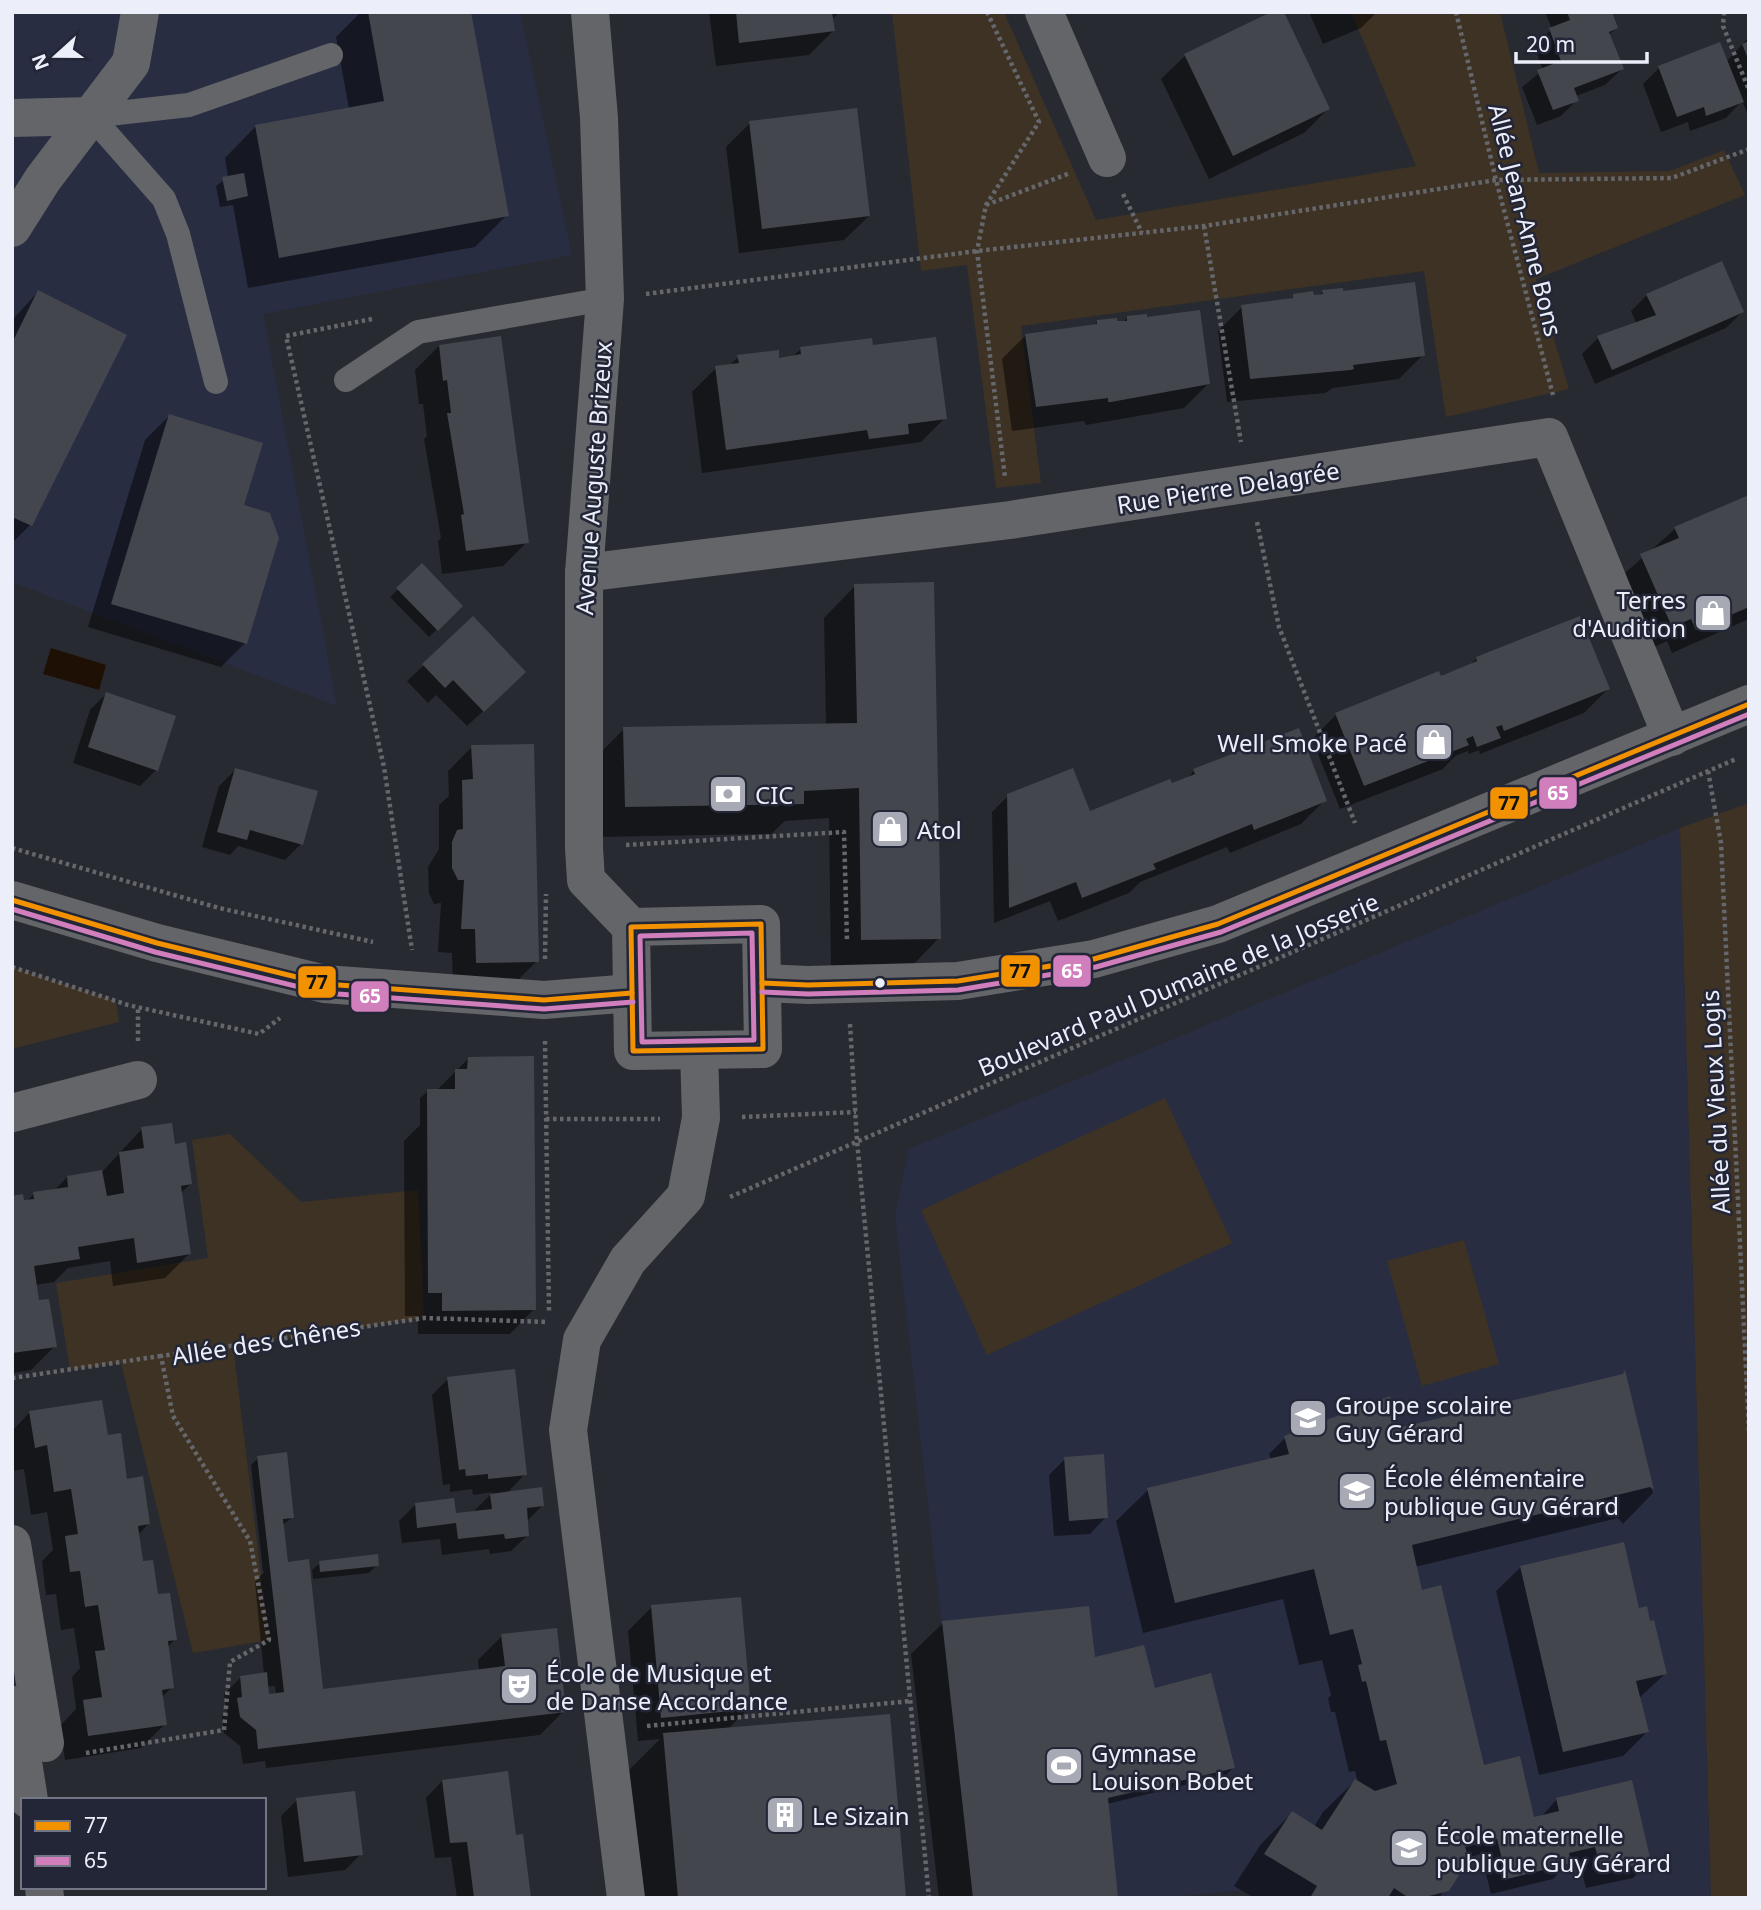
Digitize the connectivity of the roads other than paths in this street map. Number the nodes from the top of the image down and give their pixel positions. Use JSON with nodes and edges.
{"nodes":[{"id":1,"x":140,"y":12,"type":"edge"},
{"id":2,"x":590,"y":12,"type":"edge"},
{"id":3,"x":1044,"y":12,"type":"edge"},
{"id":4,"x":331,"y":55,"type":"dead end"},
{"id":5,"x":91,"y":116,"type":"junction"},
{"id":6,"x":12,"y":118,"type":"edge"},
{"id":7,"x":1107,"y":158,"type":"dead end"},
{"id":8,"x":12,"y":228,"type":"edge"},
{"id":9,"x":605,"y":299,"type":"junction"},
{"id":10,"x":346,"y":380,"type":"dead end"},
{"id":11,"x":216,"y":382,"type":"dead end"},
{"id":12,"x":584,"y":573,"type":"junction"},
{"id":13,"x":1749,"y":704,"type":"edge"},
{"id":14,"x":1672,"y":737,"type":"junction"},
{"id":15,"x":12,"y":900,"type":"edge"},
{"id":16,"x":631,"y":927,"type":"junction"},
{"id":17,"x":762,"y":983,"type":"junction"},
{"id":18,"x":632,"y":993,"type":"junction"},
{"id":19,"x":699,"y":1050,"type":"junction"},
{"id":20,"x":138,"y":1080,"type":"dead end"},
{"id":21,"x":12,"y":1113,"type":"edge"},
{"id":22,"x":12,"y":1544,"type":"edge"},
{"id":23,"x":12,"y":1696,"type":"edge"},
{"id":24,"x":44,"y":1743,"type":"road end"},
{"id":25,"x":29,"y":1798,"type":"edge"},
{"id":26,"x":626,"y":1898,"type":"edge"}],
"edges":[{"from":1,"to":5,"type":"street"},
{"from":2,"to":9,"type":"street","name":"Avenue Auguste Brizeux"},
{"from":3,"to":7,"type":"street"},
{"from":4,"to":5,"type":"lane"},
{"from":5,"to":6,"type":"street"},
{"from":5,"to":8,"type":"street"},
{"from":5,"to":11,"type":"lane"},
{"from":9,"to":10,"type":"lane"},
{"from":9,"to":12,"type":"street","name":"Avenue Auguste Brizeux"},
{"from":12,"to":14,"type":"street","name":"Rue Pierre Delagrée"},
{"from":12,"to":16,"type":"street","name":"Avenue Auguste Brizeux"},
{"from":13,"to":14,"type":"street"},
{"from":14,"to":17,"type":"street"},
{"from":15,"to":18,"type":"street"},
{"from":16,"to":17,"type":"street"},
{"from":16,"to":18,"type":"street"},
{"from":17,"to":19,"type":"street"},
{"from":18,"to":19,"type":"street"},
{"from":19,"to":26,"type":"street"},
{"from":20,"to":21,"type":"street"},
{"from":22,"to":24,"type":"street"},
{"from":23,"to":25,"type":"street"}]}
